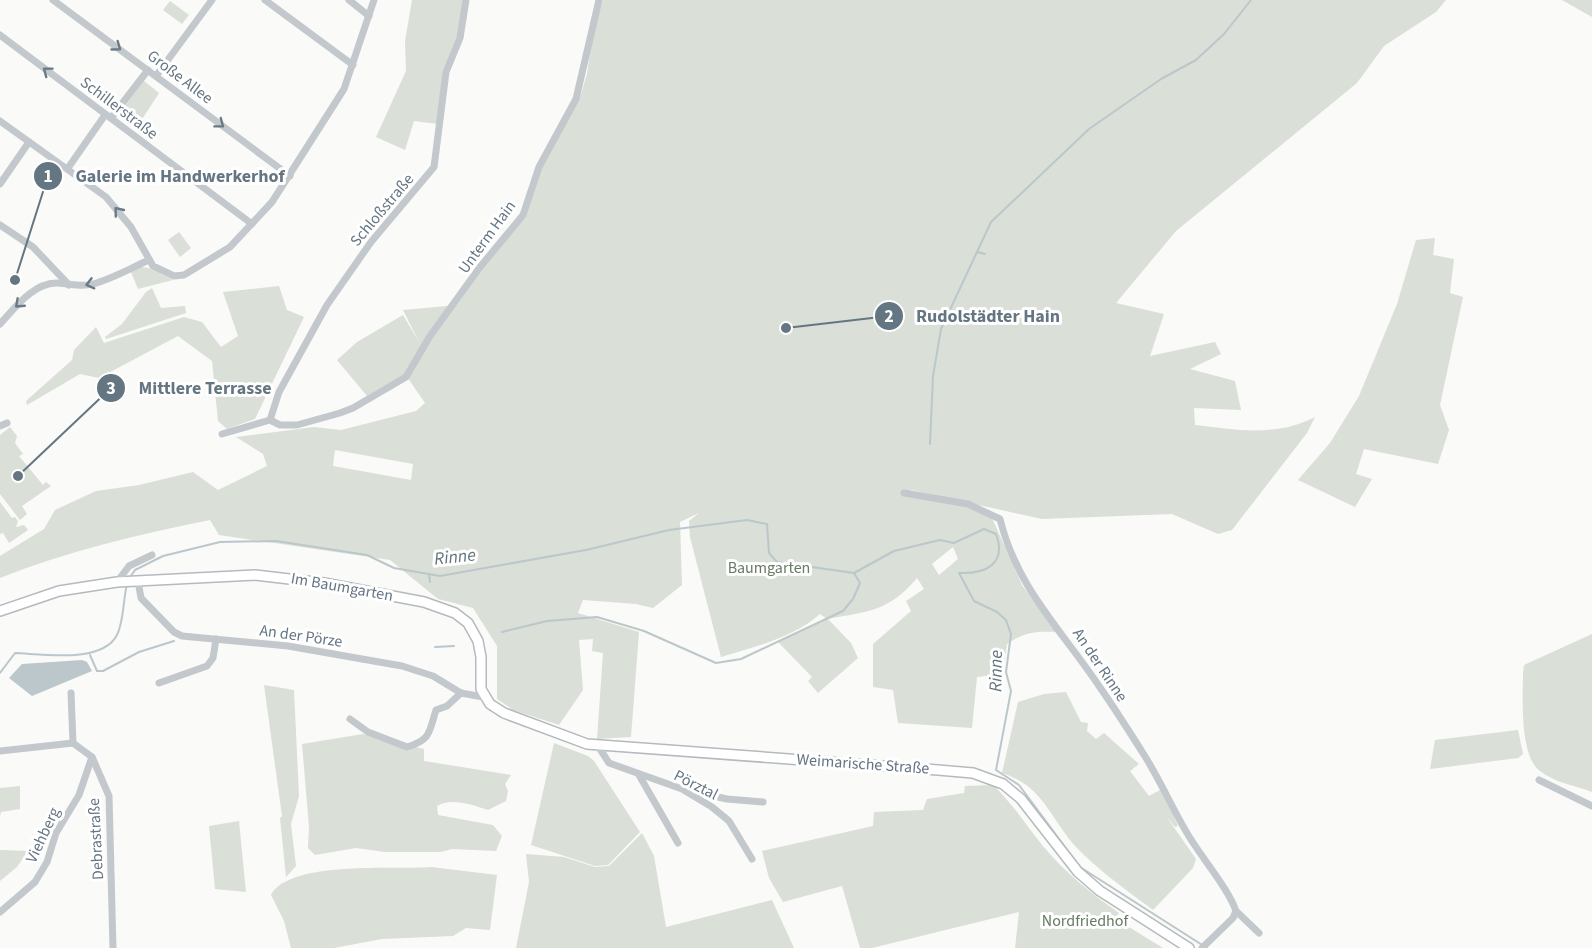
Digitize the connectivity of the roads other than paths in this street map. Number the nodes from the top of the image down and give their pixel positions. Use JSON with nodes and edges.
{"nodes":[{"id":1,"x":53,"y":0,"type":"edge"},
{"id":2,"x":212,"y":0,"type":"edge"},
{"id":3,"x":265,"y":0,"type":"edge"},
{"id":4,"x":349,"y":0,"type":"edge"},
{"id":5,"x":374,"y":0,"type":"edge"},
{"id":6,"x":466,"y":0,"type":"edge"},
{"id":7,"x":599,"y":0,"type":"edge"},
{"id":8,"x":369,"y":16,"type":"junction"},
{"id":9,"x":0,"y":35,"type":"edge"},
{"id":10,"x":353,"y":65,"type":"junction"},
{"id":11,"x":148,"y":70,"type":"junction"},
{"id":12,"x":156,"y":76,"type":"junction"},
{"id":13,"x":108,"y":116,"type":"junction"},
{"id":14,"x":0,"y":121,"type":"edge"},
{"id":15,"x":29,"y":142,"type":"junction"},
{"id":16,"x":68,"y":168,"type":"junction"},
{"id":17,"x":290,"y":176,"type":"junction"},
{"id":18,"x":0,"y":184,"type":"edge"},
{"id":19,"x":252,"y":224,"type":"junction"},
{"id":20,"x":0,"y":225,"type":"edge"},
{"id":21,"x":149,"y":260,"type":"junction"},
{"id":22,"x":69,"y":285,"type":"junction"},
{"id":23,"x":0,"y":324,"type":"edge"},
{"id":24,"x":270,"y":420,"type":"junction"},
{"id":25,"x":222,"y":434,"type":"dead end"},
{"id":26,"x":904,"y":493,"type":"dead end"},
{"id":27,"x":152,"y":555,"type":"dead end"},
{"id":28,"x":120,"y":581,"type":"junction"},
{"id":29,"x":136,"y":581,"type":"junction"},
{"id":30,"x":0,"y":611,"type":"edge"},
{"id":31,"x":216,"y":639,"type":"junction"},
{"id":32,"x":159,"y":683,"type":"dead end"},
{"id":33,"x":71,"y":693,"type":"dead end"},
{"id":34,"x":461,"y":693,"type":"junction"},
{"id":35,"x":483,"y":697,"type":"junction"},
{"id":36,"x":350,"y":718,"type":"dead end"},
{"id":37,"x":73,"y":743,"type":"junction"},
{"id":38,"x":598,"y":746,"type":"junction"},
{"id":39,"x":0,"y":751,"type":"edge"},
{"id":40,"x":92,"y":757,"type":"junction"},
{"id":41,"x":639,"y":775,"type":"junction"},
{"id":42,"x":1539,"y":780,"type":"dead end"},
{"id":43,"x":682,"y":789,"type":"junction"},
{"id":44,"x":763,"y":802,"type":"dead end"},
{"id":45,"x":1592,"y":806,"type":"edge"},
{"id":46,"x":678,"y":843,"type":"dead end"},
{"id":47,"x":752,"y":859,"type":"dead end"},
{"id":48,"x":1236,"y":911,"type":"junction"},
{"id":49,"x":0,"y":912,"type":"edge"},
{"id":50,"x":1258,"y":933,"type":"dead end"},
{"id":51,"x":1203,"y":946,"type":"edge"},
{"id":52,"x":112,"y":948,"type":"edge"},
{"id":53,"x":1189,"y":948,"type":"edge"}],
"edges":[{"from":1,"to":11,"type":"street","name":"Große Allee","one_way":true},
{"from":2,"to":12,"type":"street"},
{"from":3,"to":10,"type":"street"},
{"from":4,"to":8,"type":"street"},
{"from":5,"to":8,"type":"street"},
{"from":6,"to":24,"type":"street","name":"Schloßstraße"},
{"from":7,"to":24,"type":"street","name":"Unterm Hain"},
{"from":8,"to":10,"type":"street"},
{"from":13,"to":9,"type":"street","name":"Schillerstraße","one_way":true},
{"from":10,"to":17,"type":"street"},
{"from":11,"to":12,"type":"street","name":"Große Allee"},
{"from":11,"to":13,"type":"street"},
{"from":12,"to":17,"type":"street","name":"Große Allee","one_way":true},
{"from":13,"to":16,"type":"street"},
{"from":13,"to":19,"type":"street","name":"Schillerstraße"},
{"from":14,"to":15,"type":"street"},
{"from":15,"to":16,"type":"street"},
{"from":15,"to":18,"type":"street"},
{"from":21,"to":16,"type":"street","one_way":true},
{"from":17,"to":19,"type":"street"},
{"from":19,"to":21,"type":"street"},
{"from":20,"to":22,"type":"street"},
{"from":21,"to":22,"type":"street","one_way":true},
{"from":22,"to":23,"type":"street","one_way":true},
{"from":24,"to":25,"type":"street"},
{"from":26,"to":48,"type":"street","name":"An der Rinne"},
{"from":27,"to":28,"type":"street"},
{"from":28,"to":29,"type":"main road","name":"Im Baumgarten"},
{"from":28,"to":30,"type":"main road","name":"Im Baumgarten"},
{"from":29,"to":31,"type":"street","name":"An der Pörze"},
{"from":29,"to":35,"type":"main road","name":"Im Baumgarten"},
{"from":31,"to":32,"type":"street"},
{"from":31,"to":34,"type":"street","name":"An der Pörze"},
{"from":33,"to":37,"type":"street"},
{"from":34,"to":35,"type":"street","name":"An der Pörze"},
{"from":34,"to":36,"type":"street"},
{"from":35,"to":38,"type":"main road","name":"Weimarische Straße"},
{"from":37,"to":39,"type":"street"},
{"from":37,"to":40,"type":"street","name":"Debrastraße"},
{"from":38,"to":41,"type":"street","name":"Pörztal"},
{"from":38,"to":53,"type":"main road","name":"Weimarische Straße"},
{"from":40,"to":49,"type":"street","name":"Viehberg"},
{"from":40,"to":52,"type":"street","name":"Debrastraße"},
{"from":41,"to":43,"type":"street","name":"Pörztal"},
{"from":41,"to":46,"type":"street","name":"Pörztal"},
{"from":42,"to":45,"type":"street"},
{"from":43,"to":44,"type":"street"},
{"from":43,"to":47,"type":"street","name":"Pörztal"},
{"from":48,"to":50,"type":"street","name":"An der Rinne"},
{"from":48,"to":51,"type":"street"}]}
